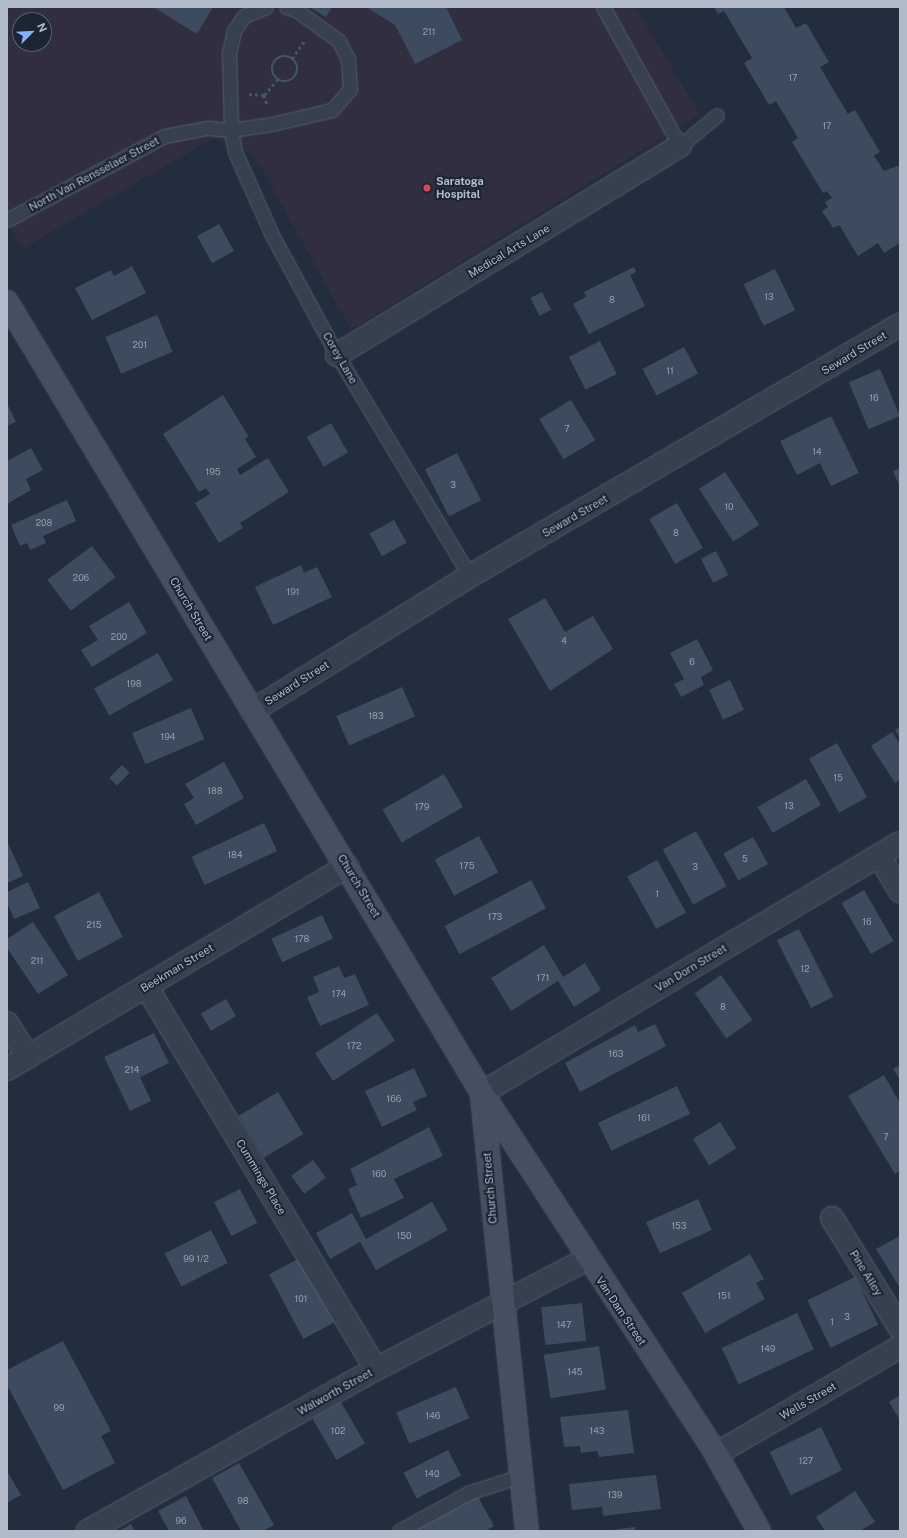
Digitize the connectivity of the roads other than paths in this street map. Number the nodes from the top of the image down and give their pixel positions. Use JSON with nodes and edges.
{"nodes":[{"id":1,"x":266,"y":7,"type":"edge"},
{"id":2,"x":286,"y":7,"type":"edge"},
{"id":3,"x":603,"y":7,"type":"edge"},
{"id":4,"x":716,"y":115,"type":"dead end"},
{"id":5,"x":230,"y":130,"type":"junction"},
{"id":6,"x":680,"y":146,"type":"junction"},
{"id":7,"x":7,"y":220,"type":"edge"},
{"id":8,"x":7,"y":302,"type":"edge"},
{"id":9,"x":899,"y":327,"type":"edge"},
{"id":10,"x":337,"y":355,"type":"junction"},
{"id":11,"x":470,"y":576,"type":"junction"},
{"id":12,"x":252,"y":711,"type":"junction"},
{"id":13,"x":900,"y":843,"type":"edge"},
{"id":14,"x":879,"y":856,"type":"junction"},
{"id":15,"x":347,"y":866,"type":"junction"},
{"id":16,"x":900,"y":891,"type":"edge"},
{"id":17,"x":146,"y":986,"type":"junction"},
{"id":18,"x":7,"y":1022,"type":"edge"},
{"id":19,"x":28,"y":1057,"type":"junction"},
{"id":20,"x":7,"y":1069,"type":"edge"},
{"id":21,"x":482,"y":1093,"type":"junction"},
{"id":22,"x":832,"y":1218,"type":"dead end"},
{"id":23,"x":587,"y":1259,"type":"junction"},
{"id":24,"x":500,"y":1302,"type":"junction"},
{"id":25,"x":900,"y":1328,"type":"edge"},
{"id":26,"x":900,"y":1347,"type":"edge"},
{"id":27,"x":376,"y":1369,"type":"junction"},
{"id":28,"x":716,"y":1454,"type":"junction"},
{"id":29,"x":520,"y":1476,"type":"junction"},
{"id":30,"x":88,"y":1531,"type":"edge"},
{"id":31,"x":399,"y":1531,"type":"edge"},
{"id":32,"x":526,"y":1531,"type":"edge"},
{"id":33,"x":760,"y":1531,"type":"edge"}],
"edges":[{"from":1,"to":5,"type":"lane"},
{"from":2,"to":5,"type":"lane","name":"North Van Rensselaer Street"},
{"from":3,"to":6,"type":"lane"},
{"from":4,"to":6,"type":"lane"},
{"from":5,"to":7,"type":"lane","name":"North Van Rensselaer Street"},
{"from":5,"to":10,"type":"lane","name":"Corey Lane"},
{"from":6,"to":10,"type":"street","name":"Medical Arts Lane"},
{"from":8,"to":12,"type":"main road","name":"Church Street"},
{"from":9,"to":11,"type":"street","name":"Seward Street"},
{"from":10,"to":11,"type":"lane","name":"Corey Lane"},
{"from":11,"to":12,"type":"street","name":"Seward Street"},
{"from":12,"to":15,"type":"main road","name":"Church Street"},
{"from":13,"to":14,"type":"street","name":"Van Dorn Street"},
{"from":14,"to":16,"type":"street"},
{"from":14,"to":21,"type":"street","name":"Van Dorn Street"},
{"from":15,"to":17,"type":"street","name":"Beekman Street"},
{"from":15,"to":21,"type":"main road","name":"Church Street"},
{"from":17,"to":19,"type":"street","name":"Beekman Street"},
{"from":17,"to":27,"type":"street","name":"Cummings Place"},
{"from":18,"to":19,"type":"street"},
{"from":19,"to":20,"type":"street","name":"Beekman Street"},
{"from":21,"to":23,"type":"main road","name":"Van Dam Street"},
{"from":21,"to":24,"type":"main road","name":"Church Street"},
{"from":22,"to":25,"type":"street","name":"Pine Alley"},
{"from":23,"to":24,"type":"street","name":"Walworth Street"},
{"from":23,"to":28,"type":"main road","name":"Van Dam Street"},
{"from":24,"to":27,"type":"street","name":"Walworth Street"},
{"from":24,"to":29,"type":"main road","name":"Church Street"},
{"from":26,"to":28,"type":"street","name":"Wells Street"},
{"from":27,"to":30,"type":"street","name":"Walworth Street"},
{"from":28,"to":33,"type":"main road","name":"Van Dam Street"},
{"from":29,"to":31,"type":"lane"},
{"from":29,"to":32,"type":"main road","name":"Church Street"}]}
